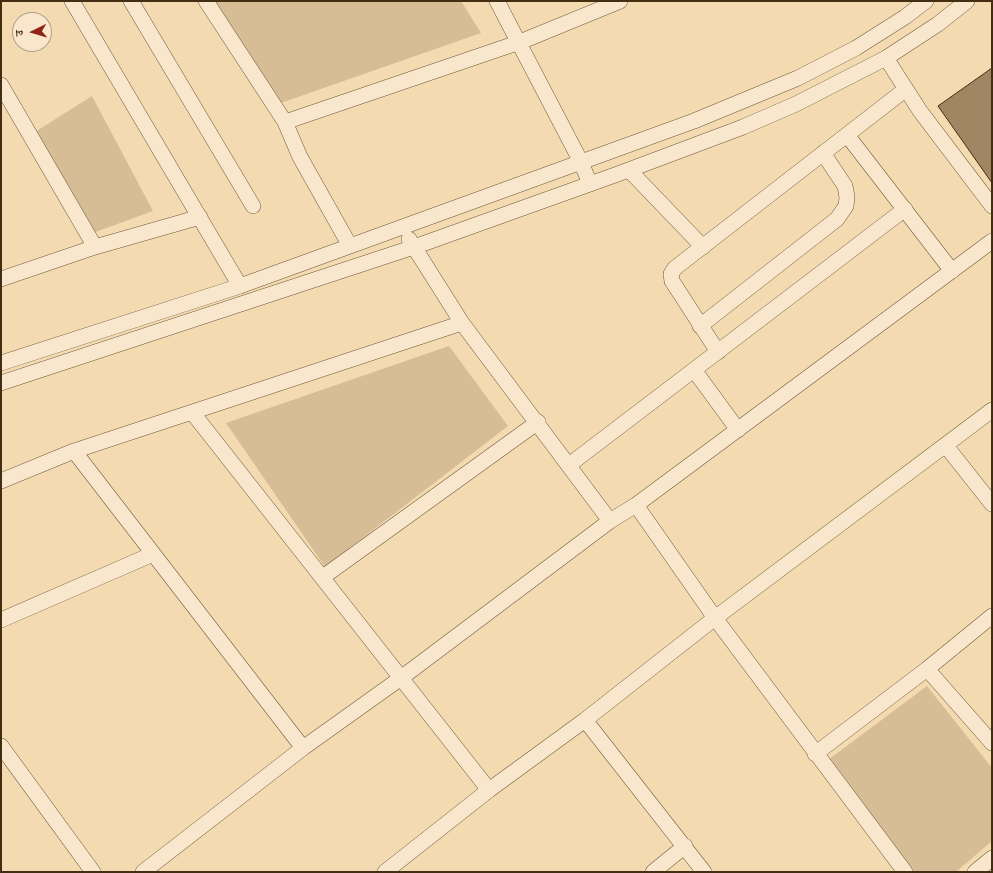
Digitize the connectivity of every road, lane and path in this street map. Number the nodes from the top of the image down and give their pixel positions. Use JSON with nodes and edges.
{"nodes":[{"id":1,"x":72,"y":1,"type":"edge"},
{"id":2,"x":131,"y":1,"type":"edge"},
{"id":3,"x":206,"y":1,"type":"edge"},
{"id":4,"x":497,"y":1,"type":"edge"},
{"id":5,"x":620,"y":1,"type":"edge"},
{"id":6,"x":926,"y":1,"type":"edge"},
{"id":7,"x":967,"y":1,"type":"edge"},
{"id":8,"x":520,"y":42,"type":"junction"},
{"id":9,"x":886,"y":58,"type":"junction"},
{"id":10,"x":1,"y":85,"type":"edge"},
{"id":11,"x":906,"y":90,"type":"junction"},
{"id":12,"x":285,"y":122,"type":"junction"},
{"id":13,"x":847,"y":135,"type":"junction"},
{"id":14,"x":823,"y":153,"type":"junction"},
{"id":15,"x":581,"y":162,"type":"junction"},
{"id":16,"x":629,"y":170,"type":"junction"},
{"id":17,"x":590,"y":184,"type":"junction"},
{"id":18,"x":253,"y":206,"type":"dead end"},
{"id":19,"x":992,"y":206,"type":"edge"},
{"id":20,"x":905,"y":209,"type":"junction"},
{"id":21,"x":200,"y":216,"type":"junction"},
{"id":22,"x":402,"y":228,"type":"junction"},
{"id":23,"x":992,"y":242,"type":"edge"},
{"id":24,"x":350,"y":246,"type":"junction"},
{"id":25,"x":703,"y":246,"type":"junction"},
{"id":26,"x":95,"y":247,"type":"junction"},
{"id":27,"x":414,"y":247,"type":"junction"},
{"id":28,"x":952,"y":271,"type":"junction"},
{"id":29,"x":2,"y":276,"type":"edge"},
{"id":30,"x":240,"y":286,"type":"junction"},
{"id":31,"x":462,"y":323,"type":"junction"},
{"id":32,"x":700,"y":326,"type":"junction"},
{"id":33,"x":718,"y":352,"type":"junction"},
{"id":34,"x":1,"y":363,"type":"edge"},
{"id":35,"x":694,"y":370,"type":"junction"},
{"id":36,"x":1,"y":383,"type":"edge"},
{"id":37,"x":992,"y":410,"type":"edge"},
{"id":38,"x":192,"y":412,"type":"junction"},
{"id":39,"x":538,"y":422,"type":"junction"},
{"id":40,"x":738,"y":430,"type":"junction"},
{"id":41,"x":946,"y":446,"type":"junction"},
{"id":42,"x":74,"y":451,"type":"junction"},
{"id":43,"x":569,"y":465,"type":"junction"},
{"id":44,"x":1,"y":481,"type":"edge"},
{"id":45,"x":992,"y":504,"type":"edge"},
{"id":46,"x":636,"y":505,"type":"junction"},
{"id":47,"x":610,"y":521,"type":"junction"},
{"id":48,"x":153,"y":554,"type":"junction"},
{"id":49,"x":323,"y":577,"type":"junction"},
{"id":50,"x":992,"y":616,"type":"edge"},
{"id":51,"x":715,"y":618,"type":"junction"},
{"id":52,"x":1,"y":620,"type":"edge"},
{"id":53,"x":927,"y":669,"type":"junction"},
{"id":54,"x":401,"y":678,"type":"junction"},
{"id":55,"x":585,"y":720,"type":"junction"},
{"id":56,"x":992,"y":743,"type":"edge"},
{"id":57,"x":1,"y":746,"type":"edge"},
{"id":58,"x":303,"y":748,"type":"junction"},
{"id":59,"x":815,"y":754,"type":"junction"},
{"id":60,"x":489,"y":790,"type":"junction"},
{"id":61,"x":685,"y":846,"type":"junction"},
{"id":62,"x":992,"y":858,"type":"edge"},
{"id":63,"x":93,"y":872,"type":"edge"},
{"id":64,"x":143,"y":872,"type":"edge"},
{"id":65,"x":385,"y":872,"type":"edge"},
{"id":66,"x":653,"y":872,"type":"edge"},
{"id":67,"x":704,"y":872,"type":"edge"},
{"id":68,"x":905,"y":872,"type":"edge"},
{"id":69,"x":975,"y":872,"type":"edge"}],
"edges":[{"from":1,"to":21,"type":"street"},
{"from":2,"to":18,"type":"street"},
{"from":3,"to":12,"type":"street"},
{"from":4,"to":8,"type":"street"},
{"from":5,"to":8,"type":"street"},
{"from":6,"to":15,"type":"street"},
{"from":7,"to":9,"type":"street"},
{"from":8,"to":12,"type":"street"},
{"from":8,"to":15,"type":"street"},
{"from":9,"to":11,"type":"street"},
{"from":9,"to":16,"type":"street"},
{"from":10,"to":26,"type":"street"},
{"from":11,"to":13,"type":"street"},
{"from":11,"to":19,"type":"street"},
{"from":12,"to":24,"type":"street"},
{"from":13,"to":14,"type":"street"},
{"from":13,"to":20,"type":"street"},
{"from":14,"to":25,"type":"street"},
{"from":14,"to":32,"type":"street"},
{"from":15,"to":17,"type":"street"},
{"from":15,"to":22,"type":"street"},
{"from":16,"to":17,"type":"street"},
{"from":16,"to":25,"type":"street"},
{"from":17,"to":27,"type":"street"},
{"from":20,"to":28,"type":"street"},
{"from":20,"to":33,"type":"street"},
{"from":21,"to":26,"type":"street"},
{"from":21,"to":30,"type":"street"},
{"from":22,"to":24,"type":"street"},
{"from":22,"to":27,"type":"street"},
{"from":23,"to":28,"type":"street"},
{"from":24,"to":30,"type":"street"},
{"from":25,"to":32,"type":"street"},
{"from":26,"to":29,"type":"street"},
{"from":27,"to":31,"type":"street"},
{"from":27,"to":36,"type":"street"},
{"from":28,"to":40,"type":"street"},
{"from":30,"to":34,"type":"street"},
{"from":31,"to":38,"type":"street"},
{"from":31,"to":39,"type":"street"},
{"from":32,"to":33,"type":"street"},
{"from":33,"to":35,"type":"street"},
{"from":35,"to":40,"type":"street"},
{"from":35,"to":43,"type":"street"},
{"from":37,"to":41,"type":"street"},
{"from":38,"to":42,"type":"street"},
{"from":38,"to":49,"type":"street"},
{"from":39,"to":43,"type":"street"},
{"from":39,"to":49,"type":"street"},
{"from":40,"to":46,"type":"street"},
{"from":41,"to":45,"type":"street"},
{"from":41,"to":51,"type":"street"},
{"from":42,"to":44,"type":"street"},
{"from":42,"to":48,"type":"street"},
{"from":43,"to":47,"type":"street"},
{"from":46,"to":47,"type":"street"},
{"from":46,"to":51,"type":"street"},
{"from":47,"to":54,"type":"street"},
{"from":48,"to":52,"type":"street"},
{"from":48,"to":58,"type":"street"},
{"from":49,"to":54,"type":"street"},
{"from":50,"to":53,"type":"street"},
{"from":51,"to":55,"type":"street"},
{"from":51,"to":59,"type":"street"},
{"from":53,"to":56,"type":"street"},
{"from":53,"to":59,"type":"street"},
{"from":54,"to":58,"type":"street"},
{"from":54,"to":60,"type":"street"},
{"from":55,"to":60,"type":"street"},
{"from":55,"to":61,"type":"street"},
{"from":57,"to":63,"type":"street"},
{"from":58,"to":64,"type":"street"},
{"from":59,"to":68,"type":"street"},
{"from":60,"to":65,"type":"street"},
{"from":61,"to":66,"type":"street"},
{"from":61,"to":67,"type":"street"},
{"from":62,"to":69,"type":"street"}]}
